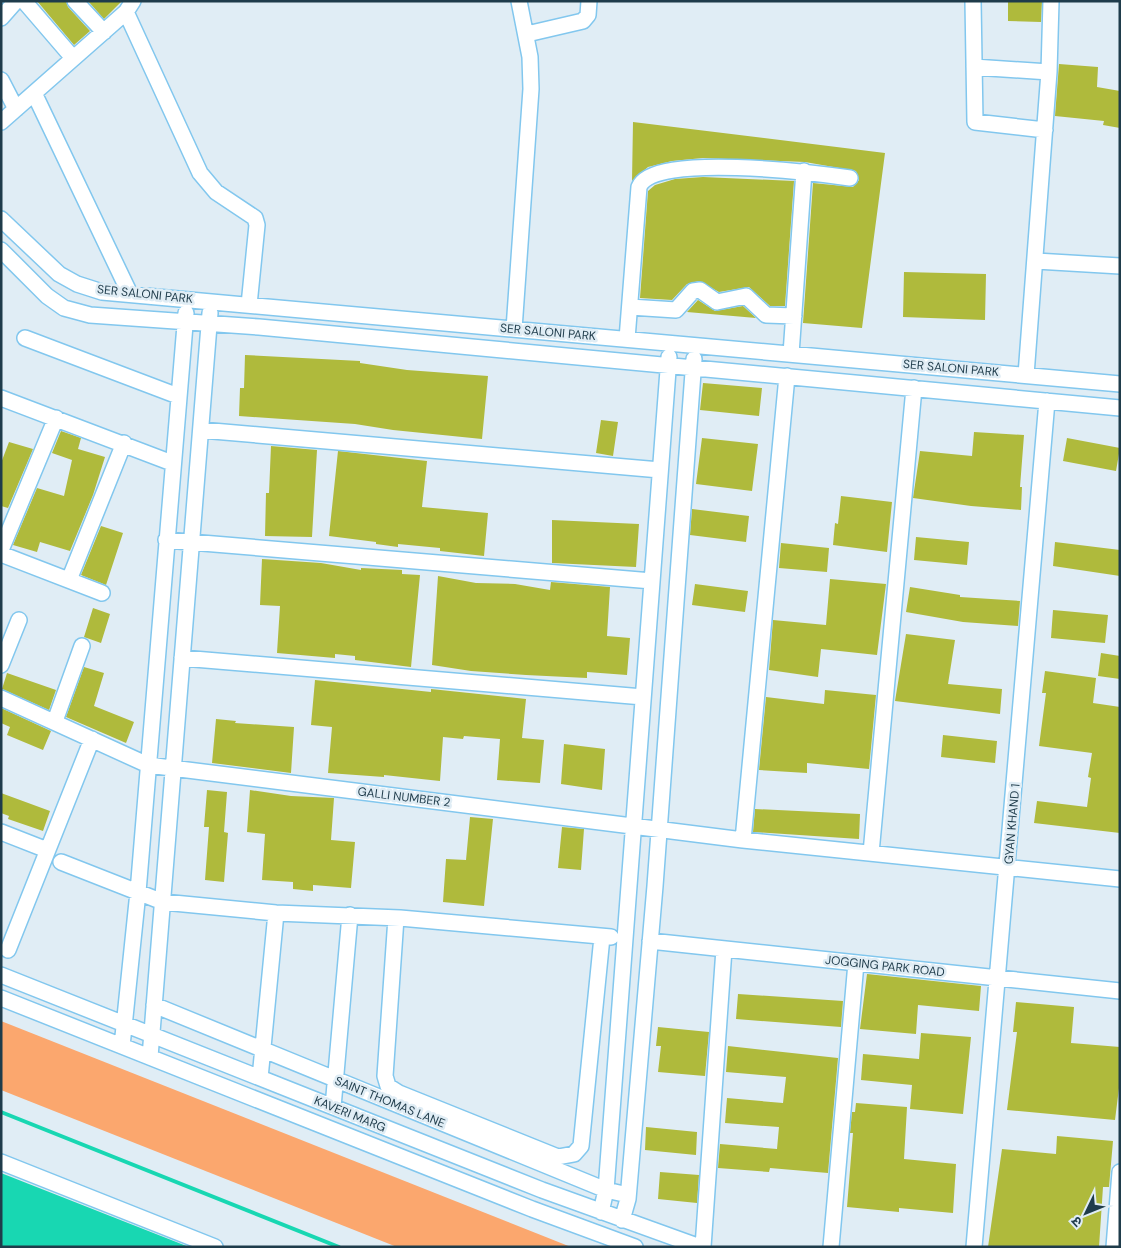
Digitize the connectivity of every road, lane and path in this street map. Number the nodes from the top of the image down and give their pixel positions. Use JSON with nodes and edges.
{"nodes":[{"id":1,"x":16,"y":1,"type":"edge"},
{"id":2,"x":24,"y":1,"type":"edge"},
{"id":3,"x":75,"y":1,"type":"edge"},
{"id":4,"x":519,"y":1,"type":"edge"},
{"id":5,"x":588,"y":1,"type":"edge"},
{"id":6,"x":973,"y":1,"type":"edge"},
{"id":7,"x":1051,"y":1,"type":"edge"},
{"id":8,"x":129,"y":7,"type":"edge"},
{"id":9,"x":1,"y":18,"type":"edge"},
{"id":10,"x":104,"y":32,"type":"junction"},
{"id":11,"x":527,"y":34,"type":"junction"},
{"id":12,"x":73,"y":58,"type":"junction"},
{"id":13,"x":974,"y":67,"type":"junction"},
{"id":14,"x":1049,"y":72,"type":"junction"},
{"id":15,"x":1,"y":80,"type":"edge"},
{"id":16,"x":34,"y":93,"type":"junction"},
{"id":17,"x":16,"y":109,"type":"junction"},
{"id":18,"x":1,"y":122,"type":"edge"},
{"id":19,"x":1045,"y":130,"type":"junction"},
{"id":20,"x":804,"y":171,"type":"junction"},
{"id":21,"x":850,"y":178,"type":"dead end"},
{"id":22,"x":1,"y":219,"type":"edge"},
{"id":23,"x":1,"y":250,"type":"edge"},
{"id":24,"x":1036,"y":261,"type":"junction"},
{"id":25,"x":1120,"y":266,"type":"edge"},
{"id":26,"x":130,"y":294,"type":"junction"},
{"id":27,"x":187,"y":299,"type":"junction"},
{"id":28,"x":211,"y":302,"type":"junction"},
{"id":29,"x":249,"y":305,"type":"junction"},
{"id":30,"x":630,"y":307,"type":"junction"},
{"id":31,"x":794,"y":316,"type":"junction"},
{"id":32,"x":185,"y":322,"type":"junction"},
{"id":33,"x":209,"y":323,"type":"junction"},
{"id":34,"x":514,"y":329,"type":"junction"},
{"id":35,"x":25,"y":338,"type":"dead end"},
{"id":36,"x":628,"y":339,"type":"junction"},
{"id":37,"x":670,"y":343,"type":"junction"},
{"id":38,"x":695,"y":345,"type":"junction"},
{"id":39,"x":791,"y":354,"type":"junction"},
{"id":40,"x":668,"y":365,"type":"junction"},
{"id":41,"x":693,"y":368,"type":"junction"},
{"id":42,"x":1026,"y":375,"type":"junction"},
{"id":43,"x":787,"y":376,"type":"junction"},
{"id":44,"x":1120,"y":384,"type":"edge"},
{"id":45,"x":914,"y":388,"type":"junction"},
{"id":46,"x":178,"y":396,"type":"junction"},
{"id":47,"x":1,"y":398,"type":"edge"},
{"id":48,"x":1047,"y":401,"type":"junction"},
{"id":49,"x":1120,"y":408,"type":"edge"},
{"id":50,"x":56,"y":418,"type":"junction"},
{"id":51,"x":201,"y":430,"type":"junction"},
{"id":52,"x":124,"y":443,"type":"junction"},
{"id":53,"x":172,"y":463,"type":"junction"},
{"id":54,"x":660,"y":470,"type":"junction"},
{"id":55,"x":166,"y":540,"type":"junction"},
{"id":56,"x":192,"y":542,"type":"junction"},
{"id":57,"x":1,"y":550,"type":"edge"},
{"id":58,"x":1,"y":554,"type":"edge"},
{"id":59,"x":68,"y":580,"type":"junction"},
{"id":60,"x":652,"y":581,"type":"junction"},
{"id":61,"x":102,"y":593,"type":"dead end"},
{"id":62,"x":19,"y":620,"type":"dead end"},
{"id":63,"x":82,"y":646,"type":"dead end"},
{"id":64,"x":182,"y":658,"type":"junction"},
{"id":65,"x":1,"y":665,"type":"edge"},
{"id":66,"x":643,"y":697,"type":"junction"},
{"id":67,"x":1,"y":698,"type":"edge"},
{"id":68,"x":55,"y":721,"type":"junction"},
{"id":69,"x":92,"y":739,"type":"junction"},
{"id":70,"x":148,"y":766,"type":"junction"},
{"id":71,"x":173,"y":768,"type":"junction"},
{"id":72,"x":634,"y":825,"type":"junction"},
{"id":73,"x":658,"y":830,"type":"junction"},
{"id":74,"x":1,"y":832,"type":"edge"},
{"id":75,"x":743,"y":840,"type":"junction"},
{"id":76,"x":47,"y":850,"type":"junction"},
{"id":77,"x":871,"y":853,"type":"junction"},
{"id":78,"x":61,"y":862,"type":"dead end"},
{"id":79,"x":1008,"y":868,"type":"junction"},
{"id":80,"x":1120,"y":879,"type":"edge"},
{"id":81,"x":138,"y":892,"type":"junction"},
{"id":82,"x":163,"y":902,"type":"junction"},
{"id":83,"x":276,"y":913,"type":"junction"},
{"id":84,"x":350,"y":915,"type":"junction"},
{"id":85,"x":396,"y":918,"type":"junction"},
{"id":86,"x":602,"y":937,"type":"junction"},
{"id":87,"x":625,"y":939,"type":"junction"},
{"id":88,"x":650,"y":941,"type":"junction"},
{"id":89,"x":724,"y":949,"type":"junction"},
{"id":90,"x":8,"y":950,"type":"dead end"},
{"id":91,"x":856,"y":963,"type":"junction"},
{"id":92,"x":1,"y":975,"type":"edge"},
{"id":93,"x":999,"y":978,"type":"junction"},
{"id":94,"x":1120,"y":991,"type":"edge"},
{"id":95,"x":1,"y":998,"type":"edge"},
{"id":96,"x":154,"y":1005,"type":"junction"},
{"id":97,"x":124,"y":1024,"type":"junction"},
{"id":98,"x":152,"y":1035,"type":"junction"},
{"id":99,"x":122,"y":1046,"type":"junction"},
{"id":100,"x":263,"y":1050,"type":"junction"},
{"id":101,"x":150,"y":1057,"type":"junction"},
{"id":102,"x":260,"y":1078,"type":"junction"},
{"id":103,"x":336,"y":1079,"type":"junction"},
{"id":104,"x":392,"y":1096,"type":"junction"},
{"id":105,"x":333,"y":1107,"type":"junction"},
{"id":106,"x":507,"y":1145,"type":"junction"},
{"id":107,"x":574,"y":1154,"type":"junction"},
{"id":108,"x":1,"y":1162,"type":"edge"},
{"id":109,"x":1120,"y":1172,"type":"edge"},
{"id":110,"x":503,"y":1174,"type":"junction"},
{"id":111,"x":571,"y":1175,"type":"junction"},
{"id":112,"x":606,"y":1190,"type":"junction"},
{"id":113,"x":628,"y":1195,"type":"junction"},
{"id":114,"x":601,"y":1212,"type":"junction"},
{"id":115,"x":622,"y":1220,"type":"junction"},
{"id":116,"x":594,"y":1240,"type":"edge"},
{"id":117,"x":616,"y":1244,"type":"edge"},
{"id":118,"x":215,"y":1247,"type":"edge"},
{"id":119,"x":635,"y":1247,"type":"edge"},
{"id":120,"x":701,"y":1247,"type":"edge"},
{"id":121,"x":831,"y":1247,"type":"edge"},
{"id":122,"x":974,"y":1247,"type":"edge"},
{"id":123,"x":1114,"y":1247,"type":"edge"}],
"edges":[{"from":1,"to":9,"type":"street"},
{"from":2,"to":12,"type":"street"},
{"from":3,"to":10,"type":"street"},
{"from":4,"to":11,"type":"street"},
{"from":5,"to":11,"type":"street"},
{"from":6,"to":13,"type":"street"},
{"from":7,"to":14,"type":"street"},
{"from":8,"to":10,"type":"street"},
{"from":8,"to":29,"type":"street"},
{"from":10,"to":12,"type":"street"},
{"from":11,"to":34,"type":"street"},
{"from":12,"to":16,"type":"street"},
{"from":13,"to":14,"type":"street"},
{"from":13,"to":19,"type":"street"},
{"from":14,"to":19,"type":"street"},
{"from":15,"to":17,"type":"street"},
{"from":16,"to":17,"type":"street"},
{"from":16,"to":26,"type":"street"},
{"from":17,"to":18,"type":"street"},
{"from":19,"to":24,"type":"street"},
{"from":20,"to":21,"type":"street"},
{"from":20,"to":30,"type":"street"},
{"from":20,"to":31,"type":"street"},
{"from":22,"to":26,"type":"street","name":"SER SALONI PARK"},
{"from":23,"to":32,"type":"street"},
{"from":24,"to":25,"type":"street"},
{"from":24,"to":42,"type":"street"},
{"from":26,"to":27,"type":"street","name":"SER SALONI PARK"},
{"from":27,"to":28,"type":"street","name":"SER SALONI PARK"},
{"from":27,"to":32,"type":"street"},
{"from":28,"to":29,"type":"street","name":"SER SALONI PARK"},
{"from":28,"to":33,"type":"street"},
{"from":29,"to":34,"type":"street","name":"SER SALONI PARK"},
{"from":30,"to":31,"type":"street"},
{"from":30,"to":36,"type":"street"},
{"from":31,"to":39,"type":"street"},
{"from":32,"to":33,"type":"street"},
{"from":32,"to":46,"type":"street"},
{"from":33,"to":40,"type":"street"},
{"from":33,"to":51,"type":"street"},
{"from":34,"to":36,"type":"street","name":"SER SALONI PARK"},
{"from":35,"to":46,"type":"street"},
{"from":36,"to":37,"type":"street","name":"SER SALONI PARK"},
{"from":37,"to":38,"type":"street","name":"SER SALONI PARK"},
{"from":37,"to":40,"type":"street"},
{"from":38,"to":39,"type":"street","name":"SER SALONI PARK"},
{"from":38,"to":41,"type":"street"},
{"from":39,"to":42,"type":"street","name":"SER SALONI PARK"},
{"from":40,"to":41,"type":"street"},
{"from":40,"to":54,"type":"street"},
{"from":41,"to":43,"type":"street"},
{"from":41,"to":73,"type":"street"},
{"from":42,"to":44,"type":"street","name":"SER SALONI PARK"},
{"from":43,"to":45,"type":"street"},
{"from":43,"to":75,"type":"street"},
{"from":45,"to":48,"type":"street"},
{"from":45,"to":77,"type":"street"},
{"from":46,"to":53,"type":"street"},
{"from":47,"to":50,"type":"street"},
{"from":48,"to":49,"type":"street"},
{"from":48,"to":79,"type":"street","name":"GYAN KHAND 1"},
{"from":50,"to":52,"type":"street"},
{"from":50,"to":57,"type":"street"},
{"from":51,"to":54,"type":"street"},
{"from":51,"to":56,"type":"street"},
{"from":52,"to":53,"type":"street"},
{"from":52,"to":59,"type":"street"},
{"from":53,"to":55,"type":"street"},
{"from":54,"to":60,"type":"street"},
{"from":55,"to":56,"type":"street"},
{"from":55,"to":70,"type":"street"},
{"from":56,"to":60,"type":"street"},
{"from":56,"to":64,"type":"street"},
{"from":58,"to":59,"type":"street"},
{"from":59,"to":61,"type":"street"},
{"from":60,"to":66,"type":"street"},
{"from":62,"to":65,"type":"street"},
{"from":63,"to":68,"type":"street"},
{"from":64,"to":66,"type":"street"},
{"from":64,"to":71,"type":"street"},
{"from":66,"to":72,"type":"street"},
{"from":67,"to":68,"type":"street"},
{"from":68,"to":69,"type":"street"},
{"from":69,"to":70,"type":"street"},
{"from":69,"to":76,"type":"street"},
{"from":70,"to":71,"type":"street","name":"GALLI NUMBER 2"},
{"from":70,"to":81,"type":"street"},
{"from":71,"to":72,"type":"street","name":"GALLI NUMBER 2"},
{"from":71,"to":82,"type":"street"},
{"from":72,"to":73,"type":"street","name":"GALLI NUMBER 2"},
{"from":72,"to":87,"type":"street"},
{"from":73,"to":75,"type":"street","name":"GALLI NUMBER 2"},
{"from":73,"to":88,"type":"street"},
{"from":74,"to":76,"type":"street"},
{"from":75,"to":77,"type":"street","name":"GALLI NUMBER 2"},
{"from":76,"to":90,"type":"street"},
{"from":77,"to":79,"type":"street","name":"GALLI NUMBER 2"},
{"from":78,"to":81,"type":"street"},
{"from":79,"to":80,"type":"street","name":"GALLI NUMBER 2"},
{"from":79,"to":93,"type":"street","name":"GYAN KHAND 1"},
{"from":81,"to":82,"type":"street"},
{"from":81,"to":97,"type":"street"},
{"from":82,"to":83,"type":"street"},
{"from":82,"to":96,"type":"street"},
{"from":83,"to":84,"type":"street"},
{"from":83,"to":100,"type":"street"},
{"from":84,"to":85,"type":"street"},
{"from":84,"to":103,"type":"street"},
{"from":85,"to":86,"type":"street"},
{"from":85,"to":104,"type":"street"},
{"from":86,"to":87,"type":"street"},
{"from":86,"to":107,"type":"street"},
{"from":87,"to":112,"type":"street"},
{"from":88,"to":89,"type":"street","name":"JOGGING PARK ROAD"},
{"from":88,"to":113,"type":"street"},
{"from":89,"to":91,"type":"street","name":"JOGGING PARK ROAD"},
{"from":89,"to":120,"type":"street"},
{"from":91,"to":93,"type":"street","name":"JOGGING PARK ROAD"},
{"from":91,"to":121,"type":"street"},
{"from":92,"to":97,"type":"street","name":"KAVERI MARG"},
{"from":93,"to":94,"type":"street","name":"JOGGING PARK ROAD"},
{"from":93,"to":122,"type":"street","name":"GYAN KHAND 1"},
{"from":95,"to":99,"type":"street","name":"KAVERI MARG"},
{"from":96,"to":98,"type":"street"},
{"from":96,"to":100,"type":"street","name":"SAINT THOMAS LANE"},
{"from":97,"to":98,"type":"street","name":"KAVERI MARG"},
{"from":97,"to":99,"type":"street"},
{"from":98,"to":101,"type":"street"},
{"from":98,"to":102,"type":"street","name":"KAVERI MARG"},
{"from":99,"to":101,"type":"street","name":"KAVERI MARG"},
{"from":100,"to":102,"type":"street"},
{"from":100,"to":103,"type":"street","name":"SAINT THOMAS LANE"},
{"from":101,"to":116,"type":"street","name":"KAVERI MARG"},
{"from":102,"to":105,"type":"street","name":"KAVERI MARG"},
{"from":103,"to":104,"type":"street","name":"SAINT THOMAS LANE"},
{"from":103,"to":105,"type":"street"},
{"from":104,"to":106,"type":"street","name":"SAINT THOMAS LANE"},
{"from":105,"to":110,"type":"street","name":"KAVERI MARG"},
{"from":106,"to":107,"type":"street"},
{"from":106,"to":110,"type":"street"},
{"from":106,"to":111,"type":"street","name":"SAINT THOMAS LANE"},
{"from":107,"to":111,"type":"street"},
{"from":108,"to":118,"type":"street"},
{"from":109,"to":123,"type":"street"},
{"from":110,"to":114,"type":"street","name":"KAVERI MARG"},
{"from":111,"to":112,"type":"street","name":"SAINT THOMAS LANE"},
{"from":112,"to":113,"type":"street","name":"SAINT THOMAS LANE"},
{"from":112,"to":114,"type":"street"},
{"from":113,"to":115,"type":"street"},
{"from":114,"to":115,"type":"street","name":"KAVERI MARG"},
{"from":115,"to":120,"type":"street","name":"KAVERI MARG"},
{"from":116,"to":117,"type":"street","name":"KAVERI MARG"},
{"from":117,"to":119,"type":"street","name":"KAVERI MARG"}]}
